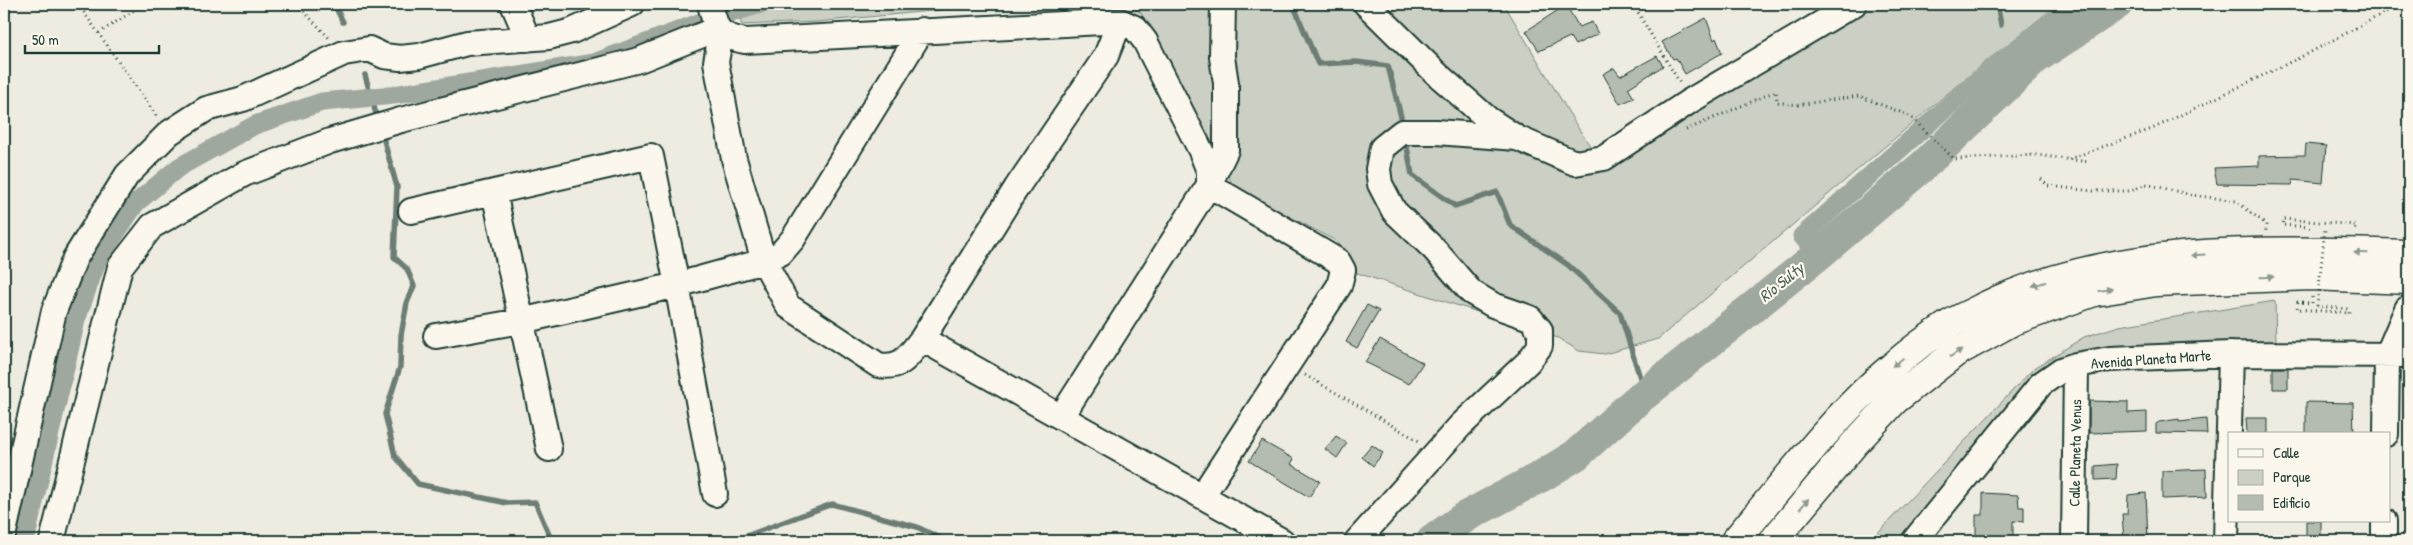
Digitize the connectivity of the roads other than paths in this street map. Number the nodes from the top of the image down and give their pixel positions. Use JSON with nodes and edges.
{"nodes":[{"id":1,"x":513,"y":4,"type":"edge"},
{"id":2,"x":632,"y":4,"type":"edge"},
{"id":3,"x":710,"y":4,"type":"edge"},
{"id":4,"x":1223,"y":4,"type":"edge"},
{"id":5,"x":1366,"y":4,"type":"edge"},
{"id":6,"x":1854,"y":4,"type":"edge"},
{"id":7,"x":1120,"y":21,"type":"junction"},
{"id":8,"x":922,"y":30,"type":"junction"},
{"id":9,"x":719,"y":32,"type":"junction"},
{"id":10,"x":528,"y":40,"type":"junction"},
{"id":11,"x":1517,"y":138,"type":"junction"},
{"id":12,"x":1209,"y":186,"type":"junction"},
{"id":13,"x":494,"y":192,"type":"junction"},
{"id":14,"x":410,"y":211,"type":"dead end"},
{"id":15,"x":2409,"y":254,"type":"edge"},
{"id":16,"x":764,"y":261,"type":"junction"},
{"id":17,"x":2409,"y":280,"type":"edge"},
{"id":18,"x":678,"y":285,"type":"junction"},
{"id":19,"x":2409,"y":309,"type":"edge"},
{"id":20,"x":522,"y":321,"type":"junction"},
{"id":21,"x":436,"y":336,"type":"dead end"},
{"id":22,"x":922,"y":339,"type":"junction"},
{"id":23,"x":2231,"y":354,"type":"junction"},
{"id":24,"x":2398,"y":356,"type":"edge"},
{"id":25,"x":2076,"y":365,"type":"junction"},
{"id":26,"x":1061,"y":417,"type":"junction"},
{"id":27,"x":2229,"y":432,"type":"edge"},
{"id":28,"x":2386,"y":432,"type":"edge"},
{"id":29,"x":549,"y":449,"type":"dead end"},
{"id":30,"x":2228,"y":466,"type":"edge"},
{"id":31,"x":715,"y":494,"type":"dead end"},
{"id":32,"x":1202,"y":496,"type":"junction"},
{"id":33,"x":2384,"y":522,"type":"edge"},
{"id":34,"x":4,"y":532,"type":"edge"},
{"id":35,"x":52,"y":541,"type":"edge"},
{"id":36,"x":1282,"y":541,"type":"edge"},
{"id":37,"x":1357,"y":541,"type":"edge"},
{"id":38,"x":1735,"y":541,"type":"edge"},
{"id":39,"x":1773,"y":541,"type":"edge"},
{"id":40,"x":1914,"y":541,"type":"edge"},
{"id":41,"x":2074,"y":541,"type":"edge"},
{"id":42,"x":2226,"y":541,"type":"edge"},
{"id":43,"x":2384,"y":541,"type":"edge"}],
"edges":[{"from":1,"to":10,"type":"street"},
{"from":2,"to":10,"type":"street"},
{"from":3,"to":9,"type":"street"},
{"from":4,"to":12,"type":"street"},
{"from":5,"to":11,"type":"street"},
{"from":6,"to":11,"type":"street"},
{"from":7,"to":8,"type":"street"},
{"from":7,"to":12,"type":"street"},
{"from":7,"to":22,"type":"street"},
{"from":8,"to":9,"type":"street"},
{"from":8,"to":16,"type":"street"},
{"from":9,"to":16,"type":"street"},
{"from":9,"to":35,"type":"street"},
{"from":10,"to":34,"type":"street"},
{"from":11,"to":37,"type":"street"},
{"from":12,"to":26,"type":"street"},
{"from":12,"to":32,"type":"street"},
{"from":13,"to":14,"type":"street"},
{"from":13,"to":18,"type":"street"},
{"from":13,"to":20,"type":"street"},
{"from":15,"to":38,"type":"highway","one_way":true},
{"from":16,"to":18,"type":"street"},
{"from":16,"to":22,"type":"street"},
{"from":39,"to":17,"type":"highway","one_way":true},
{"from":18,"to":20,"type":"street"},
{"from":18,"to":31,"type":"street"},
{"from":19,"to":24,"type":"street"},
{"from":20,"to":21,"type":"street"},
{"from":20,"to":29,"type":"street"},
{"from":22,"to":26,"type":"street"},
{"from":23,"to":24,"type":"street","name":"Avenida Planeta Marte"},
{"from":23,"to":25,"type":"street","name":"Avenida Planeta Marte"},
{"from":23,"to":27,"type":"street"},
{"from":24,"to":28,"type":"street"},
{"from":25,"to":40,"type":"street","name":"Avenida Planeta Marte"},
{"from":25,"to":41,"type":"street","name":"Calle Planeta Venus"},
{"from":26,"to":32,"type":"street"},
{"from":30,"to":42,"type":"street"},
{"from":32,"to":36,"type":"street"},
{"from":33,"to":43,"type":"street"}]}
